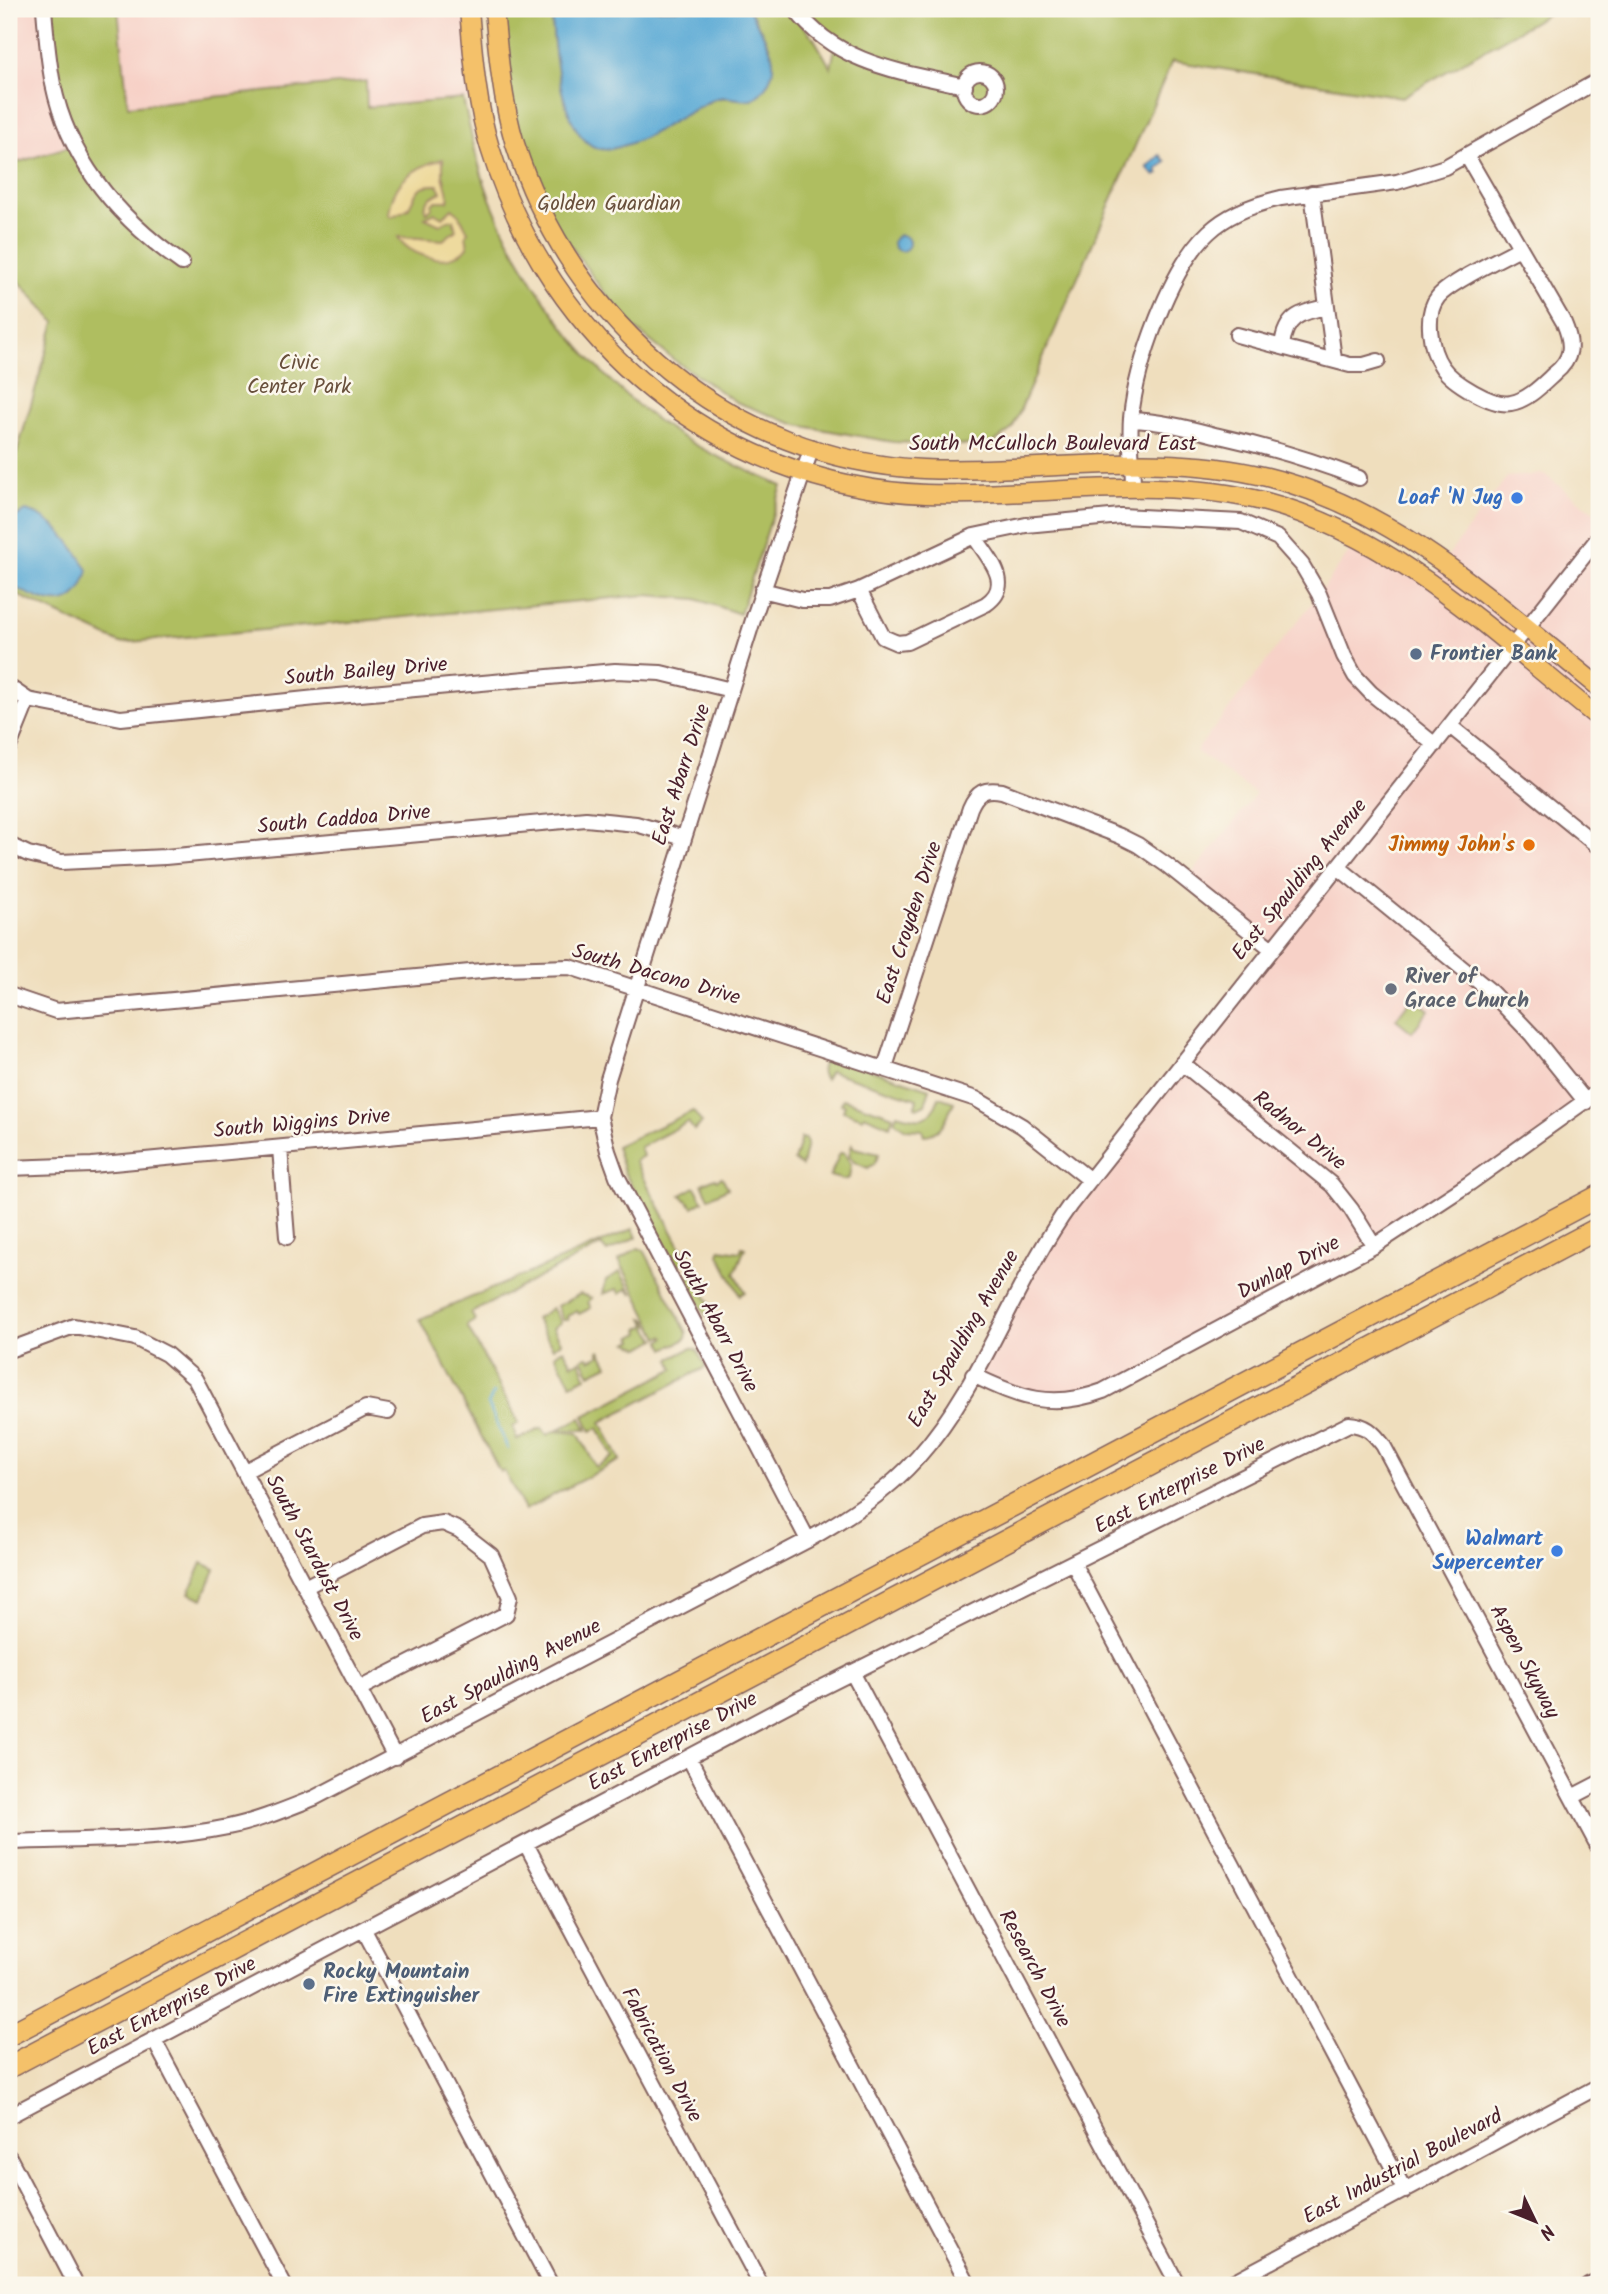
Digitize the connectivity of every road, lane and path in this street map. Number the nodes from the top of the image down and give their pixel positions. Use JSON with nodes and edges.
{"nodes":[{"id":1,"x":44,"y":9,"type":"edge"},
{"id":2,"x":469,"y":9,"type":"edge"},
{"id":3,"x":494,"y":9,"type":"edge"},
{"id":4,"x":795,"y":9,"type":"edge"},
{"id":5,"x":1599,"y":80,"type":"edge"},
{"id":6,"x":965,"y":86,"type":"dead end"},
{"id":7,"x":1467,"y":156,"type":"junction"},
{"id":8,"x":1312,"y":193,"type":"junction"},
{"id":9,"x":1520,"y":248,"type":"junction"},
{"id":10,"x":181,"y":263,"type":"dead end"},
{"id":11,"x":1327,"y":307,"type":"junction"},
{"id":12,"x":1237,"y":335,"type":"dead end"},
{"id":13,"x":1282,"y":346,"type":"junction"},
{"id":14,"x":1334,"y":359,"type":"junction"},
{"id":15,"x":1378,"y":361,"type":"dead end"},
{"id":16,"x":1131,"y":419,"type":"junction"},
{"id":17,"x":812,"y":447,"type":"junction"},
{"id":18,"x":1133,"y":463,"type":"junction"},
{"id":19,"x":803,"y":471,"type":"junction"},
{"id":20,"x":1359,"y":478,"type":"dead end"},
{"id":21,"x":1133,"y":487,"type":"junction"},
{"id":22,"x":974,"y":536,"type":"junction"},
{"id":23,"x":1599,"y":537,"type":"edge"},
{"id":24,"x":762,"y":590,"type":"junction"},
{"id":25,"x":859,"y":590,"type":"junction"},
{"id":26,"x":1526,"y":628,"type":"junction"},
{"id":27,"x":1511,"y":648,"type":"junction"},
{"id":28,"x":9,"y":687,"type":"edge"},
{"id":29,"x":1599,"y":687,"type":"edge"},
{"id":30,"x":731,"y":691,"type":"junction"},
{"id":31,"x":28,"y":700,"type":"junction"},
{"id":32,"x":1599,"y":718,"type":"edge"},
{"id":33,"x":1450,"y":726,"type":"junction"},
{"id":34,"x":1435,"y":746,"type":"junction"},
{"id":35,"x":9,"y":747,"type":"edge"},
{"id":36,"x":684,"y":838,"type":"junction"},
{"id":37,"x":9,"y":845,"type":"edge"},
{"id":38,"x":1599,"y":847,"type":"edge"},
{"id":39,"x":1338,"y":867,"type":"junction"},
{"id":40,"x":1272,"y":949,"type":"junction"},
{"id":41,"x":637,"y":988,"type":"junction"},
{"id":42,"x":9,"y":995,"type":"edge"},
{"id":43,"x":1182,"y":1063,"type":"junction"},
{"id":44,"x":885,"y":1068,"type":"junction"},
{"id":45,"x":1599,"y":1091,"type":"edge"},
{"id":46,"x":1586,"y":1102,"type":"junction"},
{"id":47,"x":600,"y":1117,"type":"junction"},
{"id":48,"x":280,"y":1148,"type":"junction"},
{"id":49,"x":9,"y":1168,"type":"edge"},
{"id":50,"x":1090,"y":1180,"type":"junction"},
{"id":51,"x":1599,"y":1196,"type":"edge"},
{"id":52,"x":1599,"y":1228,"type":"edge"},
{"id":53,"x":287,"y":1237,"type":"dead end"},
{"id":54,"x":1374,"y":1246,"type":"junction"},
{"id":55,"x":9,"y":1350,"type":"edge"},
{"id":56,"x":973,"y":1375,"type":"junction"},
{"id":57,"x":388,"y":1412,"type":"dead end"},
{"id":58,"x":1365,"y":1427,"type":"joint"},
{"id":59,"x":244,"y":1471,"type":"junction"},
{"id":60,"x":808,"y":1540,"type":"junction"},
{"id":61,"x":1073,"y":1563,"type":"junction"},
{"id":62,"x":305,"y":1587,"type":"junction"},
{"id":63,"x":852,"y":1672,"type":"junction"},
{"id":64,"x":359,"y":1689,"type":"junction"},
{"id":65,"x":395,"y":1757,"type":"junction"},
{"id":66,"x":689,"y":1758,"type":"junction"},
{"id":67,"x":1599,"y":1783,"type":"edge"},
{"id":68,"x":1572,"y":1797,"type":"junction"},
{"id":69,"x":9,"y":1842,"type":"edge"},
{"id":70,"x":526,"y":1844,"type":"junction"},
{"id":71,"x":1599,"y":1848,"type":"edge"},
{"id":72,"x":364,"y":1930,"type":"junction"},
{"id":73,"x":9,"y":2035,"type":"edge"},
{"id":74,"x":154,"y":2040,"type":"junction"},
{"id":75,"x":9,"y":2067,"type":"edge"},
{"id":76,"x":1599,"y":2086,"type":"edge"},
{"id":77,"x":9,"y":2116,"type":"edge"},
{"id":78,"x":9,"y":2157,"type":"edge"},
{"id":79,"x":1405,"y":2190,"type":"junction"},
{"id":80,"x":1599,"y":2280,"type":"edge"},
{"id":81,"x":76,"y":2285,"type":"edge"},
{"id":82,"x":284,"y":2285,"type":"edge"},
{"id":83,"x":551,"y":2285,"type":"edge"},
{"id":84,"x":761,"y":2285,"type":"edge"},
{"id":85,"x":969,"y":2285,"type":"edge"},
{"id":86,"x":1178,"y":2285,"type":"edge"},
{"id":87,"x":1227,"y":2285,"type":"edge"},
{"id":88,"x":1588,"y":2285,"type":"edge"}],
"edges":[{"from":1,"to":10,"type":"street"},
{"from":2,"to":19,"type":"main road","name":"South McCulloch Boulevard East"},
{"from":3,"to":17,"type":"main road","name":"South McCulloch Boulevard East"},
{"from":4,"to":6,"type":"street"},
{"from":5,"to":7,"type":"street"},
{"from":7,"to":8,"type":"street"},
{"from":7,"to":9,"type":"street"},
{"from":8,"to":11,"type":"street"},
{"from":8,"to":16,"type":"street"},
{"from":9,"to":9,"type":"street"},
{"from":11,"to":13,"type":"street"},
{"from":11,"to":14,"type":"street"},
{"from":12,"to":13,"type":"street"},
{"from":13,"to":14,"type":"street"},
{"from":14,"to":15,"type":"street"},
{"from":16,"to":18,"type":"street"},
{"from":16,"to":20,"type":"street"},
{"from":17,"to":18,"type":"main road","name":"South McCulloch Boulevard East"},
{"from":17,"to":19,"type":"street","name":"East Abarr Drive"},
{"from":18,"to":21,"type":"street"},
{"from":18,"to":26,"type":"main road","name":"South McCulloch Boulevard East"},
{"from":19,"to":21,"type":"main road","name":"South McCulloch Boulevard East"},
{"from":19,"to":24,"type":"street","name":"East Abarr Drive"},
{"from":21,"to":27,"type":"main road","name":"South McCulloch Boulevard East"},
{"from":22,"to":25,"type":"street"},
{"from":22,"to":25,"type":"street"},
{"from":22,"to":34,"type":"street"},
{"from":23,"to":26,"type":"street","name":"East Spaulding Avenue"},
{"from":24,"to":25,"type":"street"},
{"from":24,"to":30,"type":"street","name":"East Abarr Drive"},
{"from":26,"to":27,"type":"street","name":"East Spaulding Avenue"},
{"from":26,"to":29,"type":"main road","name":"South McCulloch Boulevard East"},
{"from":27,"to":32,"type":"main road","name":"South McCulloch Boulevard East"},
{"from":27,"to":33,"type":"street","name":"East Spaulding Avenue"},
{"from":28,"to":31,"type":"street","name":"South Bailey Drive"},
{"from":30,"to":31,"type":"street","name":"South Bailey Drive"},
{"from":30,"to":36,"type":"street","name":"East Abarr Drive"},
{"from":31,"to":35,"type":"street"},
{"from":33,"to":34,"type":"street","name":"East Spaulding Avenue"},
{"from":33,"to":38,"type":"street"},
{"from":34,"to":39,"type":"street","name":"East Spaulding Avenue"},
{"from":36,"to":37,"type":"street","name":"South Caddoa Drive"},
{"from":36,"to":41,"type":"street","name":"East Abarr Drive"},
{"from":39,"to":40,"type":"street","name":"East Spaulding Avenue"},
{"from":39,"to":46,"type":"street"},
{"from":40,"to":43,"type":"street","name":"East Spaulding Avenue"},
{"from":40,"to":44,"type":"street","name":"East Croyden Drive"},
{"from":41,"to":42,"type":"street","name":"South Dacono Drive"},
{"from":41,"to":44,"type":"street","name":"South Dacono Drive"},
{"from":41,"to":47,"type":"street","name":"East Abarr Drive"},
{"from":43,"to":50,"type":"street","name":"East Spaulding Avenue"},
{"from":43,"to":54,"type":"street","name":"Radnor Drive"},
{"from":44,"to":50,"type":"street","name":"South Dacono Drive"},
{"from":45,"to":46,"type":"street","name":"Dunlap Drive"},
{"from":46,"to":54,"type":"street","name":"Dunlap Drive"},
{"from":47,"to":48,"type":"street","name":"South Wiggins Drive"},
{"from":47,"to":60,"type":"street","name":"South Abarr Drive"},
{"from":48,"to":49,"type":"street","name":"South Wiggins Drive"},
{"from":48,"to":53,"type":"street"},
{"from":50,"to":56,"type":"street","name":"East Spaulding Avenue"},
{"from":51,"to":73,"type":"highway"},
{"from":52,"to":75,"type":"highway"},
{"from":54,"to":56,"type":"street","name":"Dunlap Drive"},
{"from":55,"to":59,"type":"street","name":"South Stardust Drive"},
{"from":56,"to":60,"type":"street","name":"East Spaulding Avenue"},
{"from":57,"to":59,"type":"street"},
{"from":58,"to":61,"type":"street","name":"East Enterprise Drive"},
{"from":58,"to":68,"type":"street","name":"Aspen Skyway"},
{"from":59,"to":62,"type":"street","name":"South Stardust Drive"},
{"from":60,"to":65,"type":"street","name":"East Spaulding Avenue"},
{"from":61,"to":63,"type":"street","name":"East Enterprise Drive"},
{"from":61,"to":79,"type":"street"},
{"from":62,"to":64,"type":"street","name":"South Stardust Drive"},
{"from":62,"to":64,"type":"street"},
{"from":63,"to":66,"type":"street","name":"East Enterprise Drive"},
{"from":63,"to":86,"type":"street","name":"Research Drive"},
{"from":64,"to":65,"type":"street","name":"South Stardust Drive"},
{"from":65,"to":69,"type":"street","name":"East Spaulding Avenue"},
{"from":66,"to":70,"type":"street","name":"East Enterprise Drive"},
{"from":66,"to":85,"type":"street"},
{"from":67,"to":68,"type":"street"},
{"from":68,"to":71,"type":"street","name":"Aspen Skyway"},
{"from":70,"to":72,"type":"street","name":"East Enterprise Drive"},
{"from":70,"to":84,"type":"street","name":"Fabrication Drive"},
{"from":72,"to":74,"type":"street","name":"East Enterprise Drive"},
{"from":72,"to":83,"type":"street"},
{"from":74,"to":77,"type":"street","name":"East Enterprise Drive"},
{"from":74,"to":82,"type":"street"},
{"from":76,"to":79,"type":"street","name":"East Industrial Boulevard"},
{"from":78,"to":81,"type":"street"},
{"from":79,"to":87,"type":"street","name":"East Industrial Boulevard"},
{"from":80,"to":88,"type":"street"}]}
